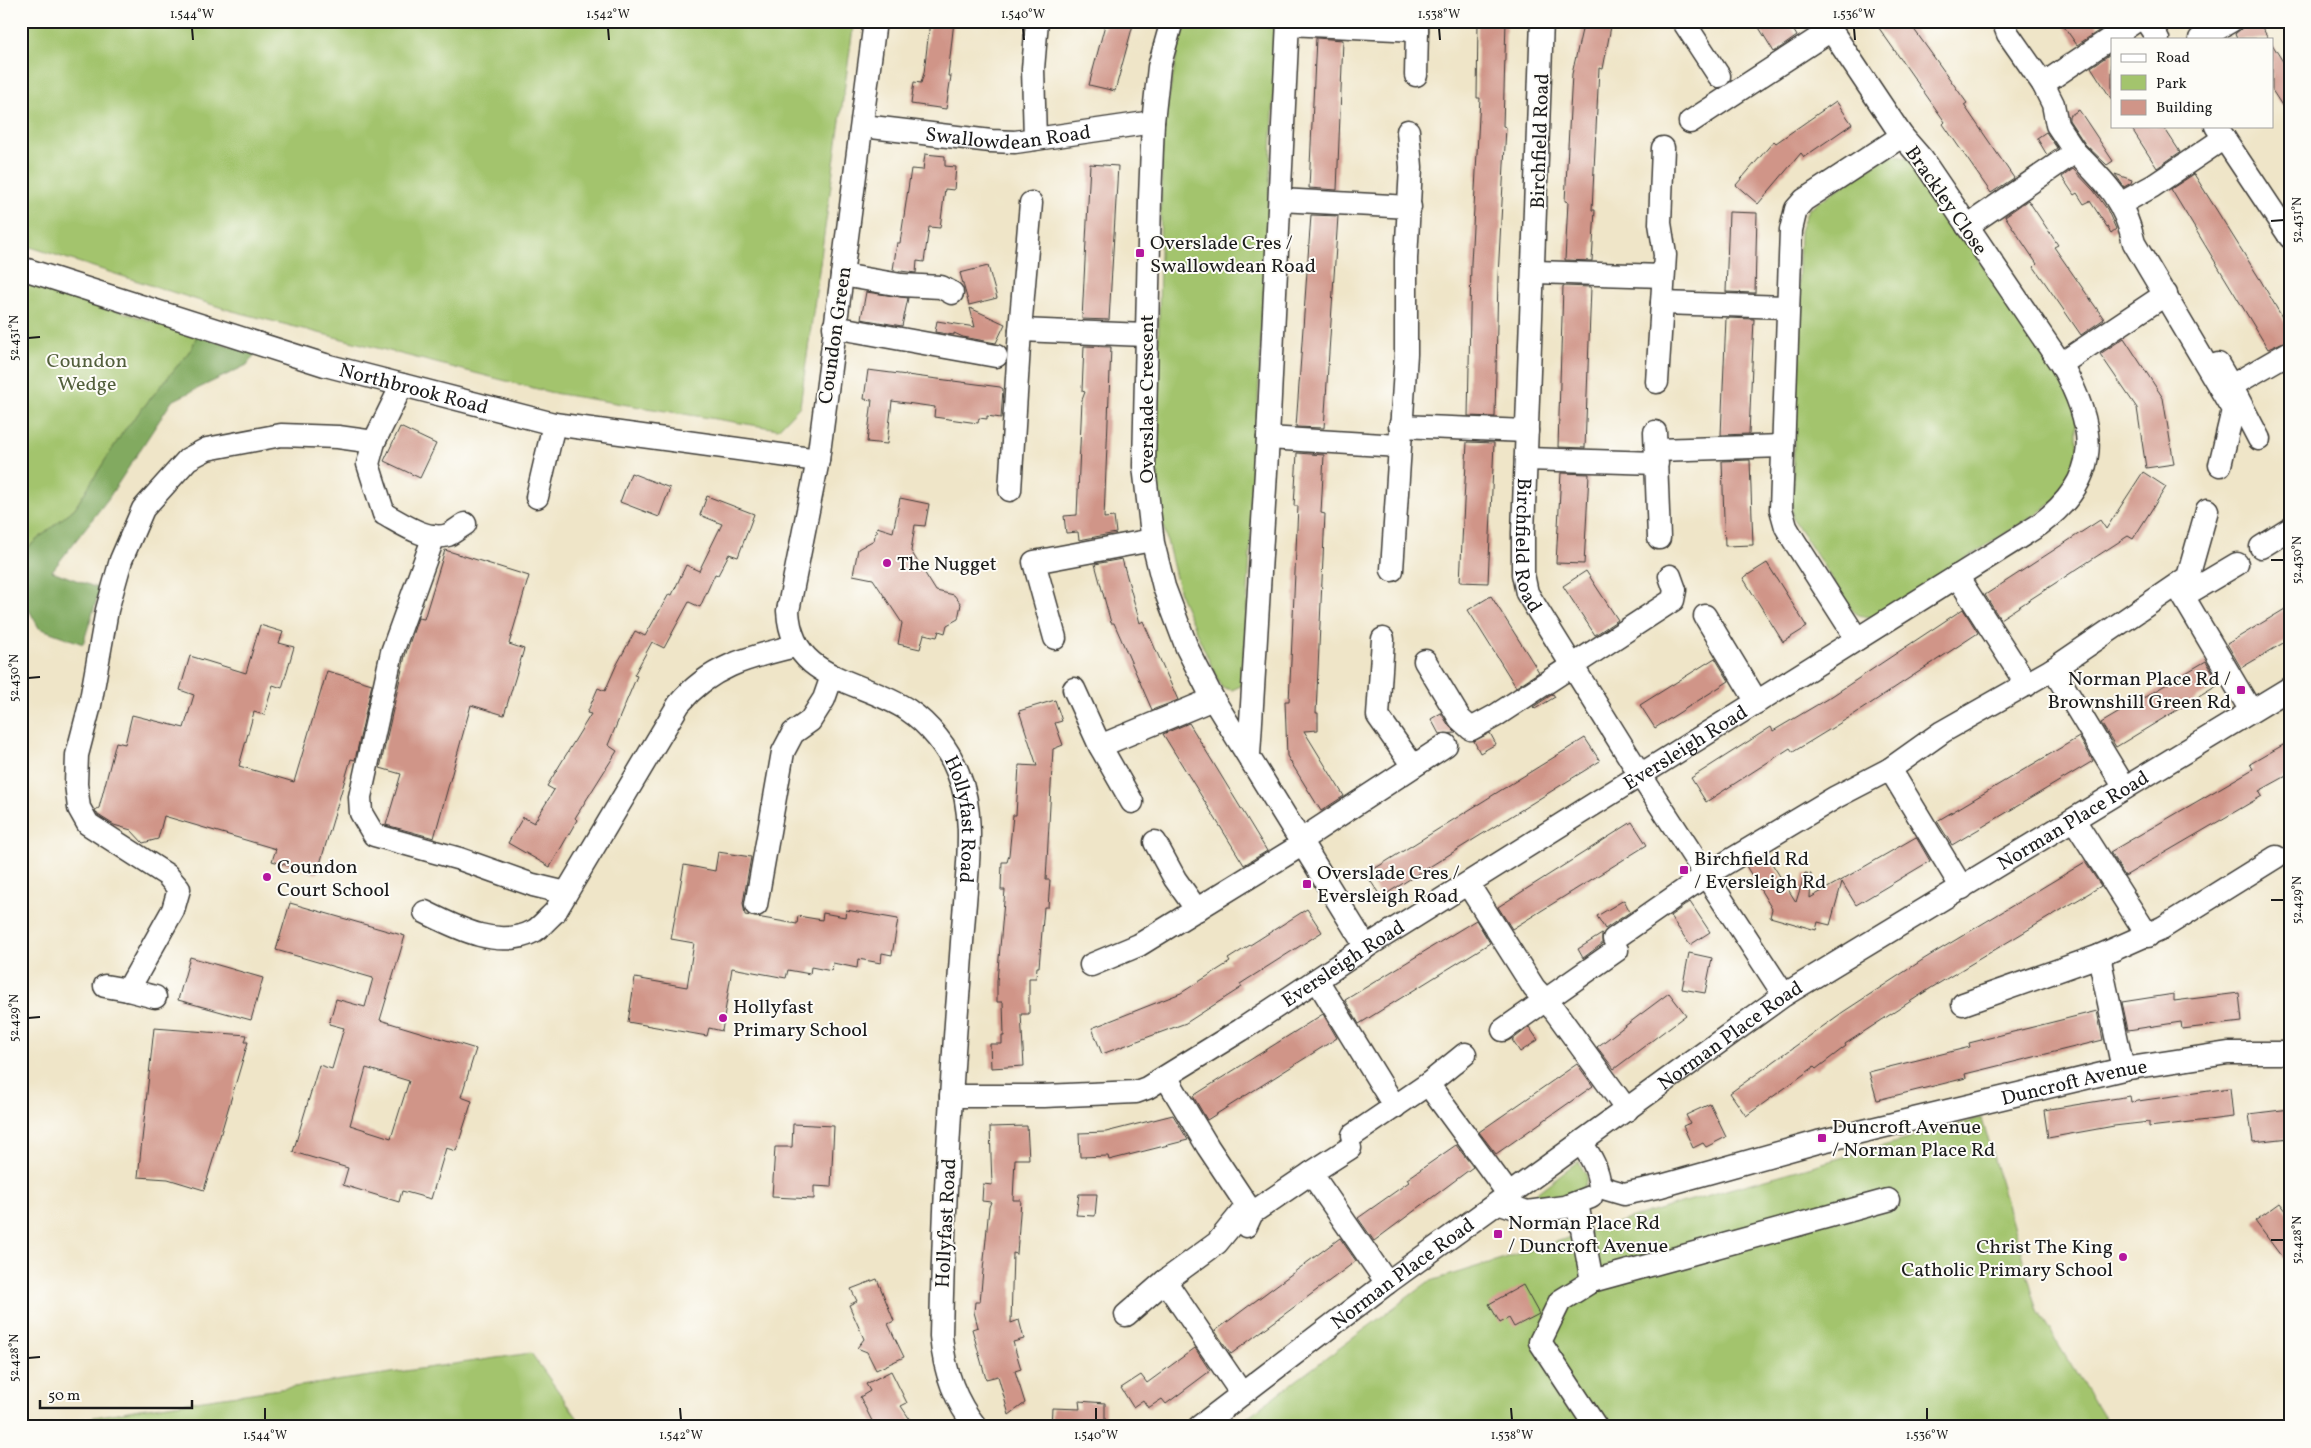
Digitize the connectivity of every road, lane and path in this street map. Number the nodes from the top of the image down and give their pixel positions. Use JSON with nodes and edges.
{"nodes":[{"id":1,"x":876,"y":21,"type":"edge"},
{"id":2,"x":1037,"y":21,"type":"edge"},
{"id":3,"x":1172,"y":21,"type":"edge"},
{"id":4,"x":1542,"y":21,"type":"edge"},
{"id":5,"x":1683,"y":21,"type":"edge"},
{"id":6,"x":2003,"y":21,"type":"edge"},
{"id":7,"x":2136,"y":21,"type":"edge"},
{"id":8,"x":2146,"y":21,"type":"edge"},
{"id":9,"x":2231,"y":21,"type":"edge"},
{"id":10,"x":1288,"y":23,"type":"edge"},
{"id":11,"x":1417,"y":26,"type":"edge"},
{"id":12,"x":1828,"y":26,"type":"edge"},
{"id":13,"x":2157,"y":38,"type":"edge"},
{"id":14,"x":2202,"y":38,"type":"edge"},
{"id":15,"x":1416,"y":75,"type":"dead end"},
{"id":16,"x":1720,"y":76,"type":"dead end"},
{"id":17,"x":2043,"y":84,"type":"junction"},
{"id":18,"x":1153,"y":122,"type":"junction"},
{"id":19,"x":1690,"y":122,"type":"dead end"},
{"id":20,"x":862,"y":126,"type":"junction"},
{"id":21,"x":1408,"y":131,"type":"dead end"},
{"id":22,"x":2220,"y":132,"type":"edge"},
{"id":23,"x":1902,"y":136,"type":"junction"},
{"id":24,"x":1035,"y":138,"type":"junction"},
{"id":25,"x":1663,"y":148,"type":"dead end"},
{"id":26,"x":2075,"y":152,"type":"junction"},
{"id":27,"x":1280,"y":200,"type":"junction"},
{"id":28,"x":1031,"y":203,"type":"dead end"},
{"id":29,"x":2120,"y":204,"type":"junction"},
{"id":30,"x":1410,"y":207,"type":"junction"},
{"id":31,"x":1967,"y":226,"type":"junction"},
{"id":32,"x":2290,"y":237,"type":"edge"},
{"id":33,"x":21,"y":268,"type":"edge"},
{"id":34,"x":1535,"y":272,"type":"junction"},
{"id":35,"x":842,"y":275,"type":"junction"},
{"id":36,"x":1663,"y":276,"type":"junction"},
{"id":37,"x":952,"y":293,"type":"dead end"},
{"id":38,"x":2166,"y":294,"type":"junction"},
{"id":39,"x":1662,"y":304,"type":"junction"},
{"id":40,"x":1788,"y":307,"type":"junction"},
{"id":41,"x":834,"y":328,"type":"junction"},
{"id":42,"x":1020,"y":330,"type":"junction"},
{"id":43,"x":1146,"y":335,"type":"junction"},
{"id":44,"x":2205,"y":342,"type":"dead end"},
{"id":45,"x":2290,"y":352,"type":"edge"},
{"id":46,"x":996,"y":356,"type":"dead end"},
{"id":47,"x":2060,"y":364,"type":"junction"},
{"id":48,"x":1657,"y":382,"type":"dead end"},
{"id":49,"x":402,"y":385,"type":"junction"},
{"id":50,"x":2231,"y":386,"type":"junction"},
{"id":51,"x":554,"y":424,"type":"junction"},
{"id":52,"x":1527,"y":431,"type":"junction"},
{"id":53,"x":1400,"y":436,"type":"junction"},
{"id":54,"x":1268,"y":438,"type":"junction"},
{"id":55,"x":2259,"y":439,"type":"dead end"},
{"id":56,"x":374,"y":442,"type":"junction"},
{"id":57,"x":1783,"y":446,"type":"junction"},
{"id":58,"x":1656,"y":449,"type":"junction"},
{"id":59,"x":818,"y":460,"type":"junction"},
{"id":60,"x":1526,"y":460,"type":"junction"},
{"id":61,"x":2220,"y":465,"type":"dead end"},
{"id":62,"x":1010,"y":490,"type":"dead end"},
{"id":63,"x":537,"y":497,"type":"dead end"},
{"id":64,"x":2207,"y":510,"type":"dead end"},
{"id":65,"x":465,"y":524,"type":"dead end"},
{"id":66,"x":2290,"y":529,"type":"edge"},
{"id":67,"x":434,"y":536,"type":"junction"},
{"id":68,"x":1659,"y":538,"type":"dead end"},
{"id":69,"x":1152,"y":540,"type":"junction"},
{"id":70,"x":2261,"y":547,"type":"dead end"},
{"id":71,"x":2237,"y":564,"type":"dead end"},
{"id":72,"x":1392,"y":570,"type":"dead end"},
{"id":73,"x":1670,"y":576,"type":"dead end"},
{"id":74,"x":1957,"y":576,"type":"junction"},
{"id":75,"x":1704,"y":616,"type":"dead end"},
{"id":76,"x":1055,"y":638,"type":"dead end"},
{"id":77,"x":1383,"y":639,"type":"dead end"},
{"id":78,"x":1857,"y":639,"type":"junction"},
{"id":79,"x":796,"y":646,"type":"junction"},
{"id":80,"x":1425,"y":661,"type":"dead end"},
{"id":81,"x":1572,"y":666,"type":"junction"},
{"id":82,"x":2053,"y":669,"type":"junction"},
{"id":83,"x":832,"y":676,"type":"junction"},
{"id":84,"x":2027,"y":685,"type":"junction"},
{"id":85,"x":2290,"y":688,"type":"edge"},
{"id":86,"x":1074,"y":690,"type":"dead end"},
{"id":87,"x":1213,"y":699,"type":"junction"},
{"id":88,"x":1757,"y":702,"type":"junction"},
{"id":89,"x":2251,"y":711,"type":"junction"},
{"id":90,"x":1446,"y":745,"type":"dead end"},
{"id":91,"x":1100,"y":746,"type":"junction"},
{"id":92,"x":1249,"y":755,"type":"junction"},
{"id":93,"x":1413,"y":766,"type":"junction"},
{"id":94,"x":1890,"y":769,"type":"junction"},
{"id":95,"x":1641,"y":776,"type":"junction"},
{"id":96,"x":2125,"y":788,"type":"junction"},
{"id":97,"x":1132,"y":802,"type":"dead end"},
{"id":98,"x":2074,"y":820,"type":"junction"},
{"id":99,"x":1154,"y":842,"type":"dead end"},
{"id":100,"x":1302,"y":842,"type":"junction"},
{"id":101,"x":2276,"y":857,"type":"dead end"},
{"id":102,"x":1706,"y":875,"type":"junction"},
{"id":103,"x":1468,"y":884,"type":"junction"},
{"id":104,"x":1962,"y":888,"type":"junction"},
{"id":105,"x":565,"y":895,"type":"junction"},
{"id":106,"x":756,"y":905,"type":"dead end"},
{"id":107,"x":1197,"y":910,"type":"junction"},
{"id":108,"x":426,"y":912,"type":"dead end"},
{"id":109,"x":2148,"y":936,"type":"junction"},
{"id":110,"x":1366,"y":947,"type":"junction"},
{"id":111,"x":2099,"y":956,"type":"junction"},
{"id":112,"x":1091,"y":965,"type":"dead end"},
{"id":113,"x":1317,"y":980,"type":"junction"},
{"id":114,"x":105,"y":986,"type":"dead end"},
{"id":115,"x":128,"y":990,"type":"junction"},
{"id":116,"x":1784,"y":995,"type":"junction"},
{"id":117,"x":156,"y":997,"type":"dead end"},
{"id":118,"x":1544,"y":1000,"type":"junction"},
{"id":119,"x":1962,"y":1004,"type":"dead end"},
{"id":120,"x":1503,"y":1030,"type":"dead end"},
{"id":121,"x":2290,"y":1053,"type":"edge"},
{"id":122,"x":1466,"y":1054,"type":"dead end"},
{"id":123,"x":2123,"y":1069,"type":"junction"},
{"id":124,"x":1166,"y":1076,"type":"junction"},
{"id":125,"x":1428,"y":1084,"type":"junction"},
{"id":126,"x":951,"y":1096,"type":"junction"},
{"id":127,"x":1395,"y":1107,"type":"junction"},
{"id":128,"x":1627,"y":1110,"type":"junction"},
{"id":129,"x":1581,"y":1144,"type":"junction"},
{"id":130,"x":1311,"y":1173,"type":"junction"},
{"id":131,"x":1600,"y":1187,"type":"junction"},
{"id":132,"x":1506,"y":1199,"type":"junction"},
{"id":133,"x":1888,"y":1200,"type":"dead end"},
{"id":134,"x":1576,"y":1202,"type":"junction"},
{"id":135,"x":1248,"y":1215,"type":"junction"},
{"id":136,"x":1165,"y":1281,"type":"junction"},
{"id":137,"x":1592,"y":1281,"type":"junction"},
{"id":138,"x":1387,"y":1283,"type":"junction"},
{"id":139,"x":1126,"y":1315,"type":"dead end"},
{"id":140,"x":1242,"y":1394,"type":"junction"},
{"id":141,"x":976,"y":1427,"type":"edge"},
{"id":142,"x":1199,"y":1427,"type":"edge"},
{"id":143,"x":1596,"y":1427,"type":"edge"}],
"edges":[{"from":1,"to":20,"type":"street","name":"Coundon Green"},
{"from":2,"to":24,"type":"street"},
{"from":3,"to":18,"type":"street","name":"Overslade Crescent"},
{"from":4,"to":34,"type":"street","name":"Birchfield Road"},
{"from":5,"to":16,"type":"street"},
{"from":6,"to":17,"type":"street"},
{"from":7,"to":17,"type":"street"},
{"from":8,"to":13,"type":"street"},
{"from":9,"to":14,"type":"street"},
{"from":10,"to":11,"type":"street"},
{"from":10,"to":27,"type":"street"},
{"from":11,"to":15,"type":"street"},
{"from":12,"to":19,"type":"street"},
{"from":12,"to":23,"type":"street"},
{"from":17,"to":26,"type":"street"},
{"from":18,"to":24,"type":"street","name":"Swallowdean Road"},
{"from":18,"to":43,"type":"street","name":"Overslade Crescent"},
{"from":20,"to":24,"type":"street","name":"Swallowdean Road"},
{"from":20,"to":35,"type":"street","name":"Coundon Green"},
{"from":21,"to":30,"type":"street"},
{"from":22,"to":29,"type":"street"},
{"from":22,"to":32,"type":"street"},
{"from":23,"to":31,"type":"street","name":"Brackley Close"},
{"from":23,"to":40,"type":"street","name":"Brackley Close"},
{"from":25,"to":36,"type":"street"},
{"from":26,"to":29,"type":"street"},
{"from":26,"to":31,"type":"street"},
{"from":27,"to":30,"type":"street"},
{"from":27,"to":54,"type":"street"},
{"from":28,"to":42,"type":"street"},
{"from":29,"to":38,"type":"street"},
{"from":30,"to":53,"type":"street"},
{"from":31,"to":47,"type":"street","name":"Brackley Close"},
{"from":33,"to":49,"type":"street","name":"Northbrook Road"},
{"from":34,"to":36,"type":"street"},
{"from":34,"to":52,"type":"street","name":"Birchfield Road"},
{"from":35,"to":37,"type":"street"},
{"from":35,"to":41,"type":"street","name":"Coundon Green"},
{"from":36,"to":39,"type":"street"},
{"from":38,"to":47,"type":"street"},
{"from":38,"to":61,"type":"street"},
{"from":39,"to":40,"type":"street"},
{"from":39,"to":48,"type":"street"},
{"from":40,"to":57,"type":"street","name":"Brackley Close"},
{"from":41,"to":46,"type":"street"},
{"from":41,"to":59,"type":"street","name":"Coundon Green"},
{"from":42,"to":43,"type":"street"},
{"from":42,"to":62,"type":"street"},
{"from":43,"to":69,"type":"street","name":"Overslade Crescent"},
{"from":44,"to":50,"type":"street"},
{"from":45,"to":50,"type":"street"},
{"from":47,"to":74,"type":"street","name":"Brackley Close"},
{"from":49,"to":51,"type":"street","name":"Northbrook Road"},
{"from":49,"to":56,"type":"street"},
{"from":50,"to":55,"type":"street"},
{"from":51,"to":59,"type":"street","name":"Northbrook Road"},
{"from":51,"to":63,"type":"street"},
{"from":52,"to":53,"type":"street"},
{"from":52,"to":60,"type":"street","name":"Birchfield Road"},
{"from":53,"to":54,"type":"street"},
{"from":53,"to":72,"type":"street"},
{"from":54,"to":92,"type":"street"},
{"from":56,"to":67,"type":"street"},
{"from":56,"to":115,"type":"street"},
{"from":57,"to":58,"type":"street"},
{"from":57,"to":78,"type":"street","name":"Brackley Close"},
{"from":58,"to":60,"type":"street"},
{"from":58,"to":68,"type":"street"},
{"from":59,"to":79,"type":"street","name":"Coundon Green"},
{"from":60,"to":81,"type":"street","name":"Birchfield Road"},
{"from":64,"to":82,"type":"street"},
{"from":65,"to":67,"type":"street"},
{"from":66,"to":70,"type":"street"},
{"from":67,"to":105,"type":"street"},
{"from":69,"to":76,"type":"street"},
{"from":69,"to":87,"type":"street","name":"Overslade Crescent"},
{"from":71,"to":89,"type":"street"},
{"from":73,"to":81,"type":"street"},
{"from":74,"to":78,"type":"street","name":"Brackley Close"},
{"from":74,"to":84,"type":"street"},
{"from":75,"to":88,"type":"street"},
{"from":77,"to":93,"type":"street"},
{"from":78,"to":88,"type":"street","name":"Eversleigh Road"},
{"from":79,"to":83,"type":"street","name":"Hollyfast Road"},
{"from":79,"to":105,"type":"street"},
{"from":80,"to":81,"type":"street"},
{"from":81,"to":95,"type":"street","name":"Birchfield Road"},
{"from":82,"to":84,"type":"street"},
{"from":82,"to":96,"type":"street"},
{"from":83,"to":106,"type":"street"},
{"from":83,"to":126,"type":"street","name":"Hollyfast Road"},
{"from":84,"to":94,"type":"street"},
{"from":85,"to":89,"type":"street","name":"Norman Place Road"},
{"from":86,"to":91,"type":"street"},
{"from":87,"to":91,"type":"street"},
{"from":87,"to":92,"type":"street","name":"Overslade Crescent"},
{"from":88,"to":95,"type":"street","name":"Eversleigh Road"},
{"from":89,"to":96,"type":"street","name":"Norman Place Road"},
{"from":90,"to":93,"type":"street"},
{"from":91,"to":97,"type":"street"},
{"from":92,"to":100,"type":"street","name":"Overslade Crescent"},
{"from":93,"to":100,"type":"street"},
{"from":94,"to":102,"type":"street"},
{"from":94,"to":104,"type":"street"},
{"from":95,"to":102,"type":"street","name":"Birchfield Road"},
{"from":95,"to":103,"type":"street","name":"Eversleigh Road"},
{"from":96,"to":98,"type":"street","name":"Norman Place Road"},
{"from":98,"to":104,"type":"street","name":"Norman Place Road"},
{"from":98,"to":109,"type":"street"},
{"from":99,"to":107,"type":"street"},
{"from":100,"to":107,"type":"street"},
{"from":100,"to":110,"type":"street","name":"Overslade Crescent"},
{"from":101,"to":109,"type":"street"},
{"from":102,"to":116,"type":"street","name":"Birchfield Road"},
{"from":102,"to":118,"type":"street"},
{"from":103,"to":110,"type":"street","name":"Eversleigh Road"},
{"from":103,"to":118,"type":"street"},
{"from":104,"to":116,"type":"street","name":"Norman Place Road"},
{"from":105,"to":108,"type":"street"},
{"from":107,"to":112,"type":"street"},
{"from":109,"to":111,"type":"street"},
{"from":110,"to":113,"type":"street","name":"Eversleigh Road"},
{"from":111,"to":119,"type":"street"},
{"from":111,"to":123,"type":"street"},
{"from":113,"to":124,"type":"street","name":"Eversleigh Road"},
{"from":113,"to":127,"type":"street"},
{"from":114,"to":115,"type":"street"},
{"from":115,"to":117,"type":"street"},
{"from":116,"to":128,"type":"street","name":"Norman Place Road"},
{"from":118,"to":120,"type":"street"},
{"from":118,"to":128,"type":"street"},
{"from":121,"to":123,"type":"street","name":"Duncroft Avenue"},
{"from":122,"to":125,"type":"street"},
{"from":123,"to":131,"type":"street","name":"Duncroft Avenue"},
{"from":124,"to":126,"type":"street","name":"Eversleigh Road"},
{"from":124,"to":135,"type":"street"},
{"from":125,"to":127,"type":"street"},
{"from":125,"to":132,"type":"street"},
{"from":126,"to":141,"type":"street","name":"Hollyfast Road"},
{"from":127,"to":130,"type":"street"},
{"from":128,"to":129,"type":"street","name":"Norman Place Road"},
{"from":129,"to":131,"type":"street"},
{"from":129,"to":132,"type":"street","name":"Norman Place Road"},
{"from":130,"to":135,"type":"street"},
{"from":130,"to":138,"type":"street"},
{"from":131,"to":134,"type":"street"},
{"from":132,"to":134,"type":"street"},
{"from":132,"to":138,"type":"street","name":"Norman Place Road"},
{"from":133,"to":137,"type":"street"},
{"from":134,"to":137,"type":"street"},
{"from":135,"to":136,"type":"street"},
{"from":136,"to":139,"type":"street"},
{"from":136,"to":140,"type":"street"},
{"from":137,"to":143,"type":"street"},
{"from":138,"to":140,"type":"street","name":"Norman Place Road"},
{"from":140,"to":142,"type":"street","name":"Norman Place Road"}]}
